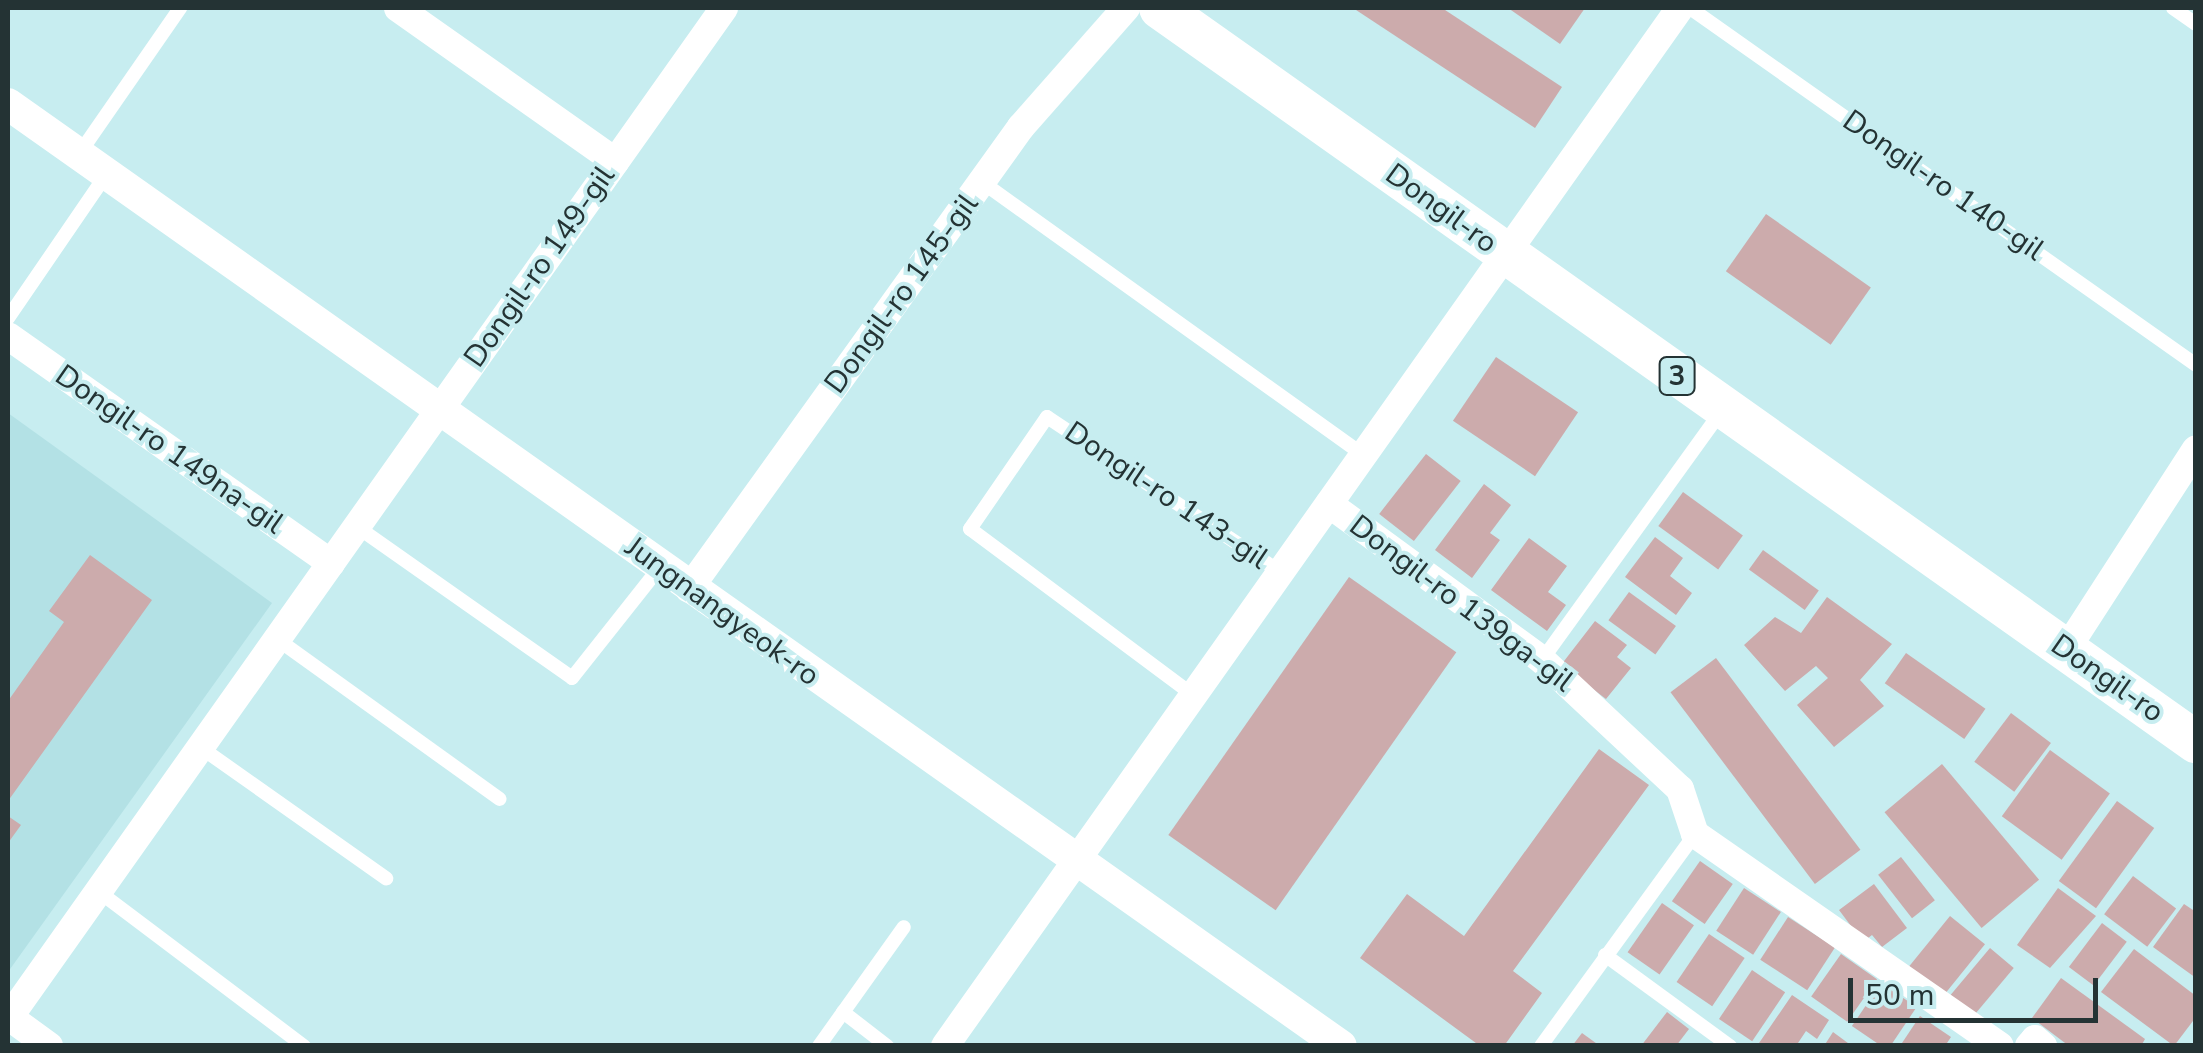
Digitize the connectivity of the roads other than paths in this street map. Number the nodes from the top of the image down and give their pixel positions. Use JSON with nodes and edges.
{"nodes":[{"id":1,"x":156,"y":8,"type":"edge"},
{"id":2,"x":724,"y":8,"type":"edge"},
{"id":3,"x":1126,"y":8,"type":"edge"},
{"id":4,"x":1160,"y":8,"type":"edge"},
{"id":5,"x":1680,"y":8,"type":"edge"},
{"id":6,"x":1690,"y":8,"type":"edge"},
{"id":7,"x":2173,"y":8,"type":"edge"},
{"id":8,"x":175,"y":13,"type":"edge"},
{"id":9,"x":416,"y":13,"type":"edge"},
{"id":10,"x":2196,"y":24,"type":"edge"},
{"id":11,"x":8,"y":104,"type":"edge"},
{"id":12,"x":78,"y":155,"type":"junction"},
{"id":13,"x":615,"y":161,"type":"junction"},
{"id":14,"x":106,"y":175,"type":"junction"},
{"id":15,"x":982,"y":182,"type":"junction"},
{"id":16,"x":1504,"y":255,"type":"junction"},
{"id":17,"x":8,"y":318,"type":"edge"},
{"id":18,"x":8,"y":336,"type":"edge"},
{"id":19,"x":2196,"y":366,"type":"edge"},
{"id":20,"x":1724,"y":408,"type":"junction"},
{"id":21,"x":439,"y":410,"type":"junction"},
{"id":22,"x":2196,"y":449,"type":"edge"},
{"id":23,"x":1364,"y":455,"type":"junction"},
{"id":24,"x":1328,"y":504,"type":"junction"},
{"id":25,"x":356,"y":526,"type":"junction"},
{"id":26,"x":331,"y":563,"type":"junction"},
{"id":27,"x":660,"y":567,"type":"junction"},
{"id":28,"x":1280,"y":572,"type":"junction"},
{"id":29,"x":689,"y":589,"type":"junction"},
{"id":30,"x":277,"y":639,"type":"junction"},
{"id":31,"x":2066,"y":650,"type":"junction"},
{"id":32,"x":1542,"y":660,"type":"junction"},
{"id":33,"x":1193,"y":695,"type":"junction"},
{"id":34,"x":2196,"y":742,"type":"edge"},
{"id":35,"x":200,"y":747,"type":"junction"},
{"id":36,"x":500,"y":799,"type":"dead end"},
{"id":37,"x":1695,"y":834,"type":"junction"},
{"id":38,"x":1075,"y":862,"type":"junction"},
{"id":39,"x":386,"y":878,"type":"dead end"},
{"id":40,"x":98,"y":891,"type":"junction"},
{"id":41,"x":904,"y":927,"type":"dead end"},
{"id":42,"x":1605,"y":955,"type":"junction"},
{"id":43,"x":843,"y":1012,"type":"junction"},
{"id":44,"x":8,"y":1017,"type":"edge"},
{"id":45,"x":49,"y":1046,"type":"edge"},
{"id":46,"x":304,"y":1046,"type":"edge"},
{"id":47,"x":819,"y":1046,"type":"edge"},
{"id":48,"x":887,"y":1046,"type":"edge"},
{"id":49,"x":945,"y":1046,"type":"edge"},
{"id":50,"x":1341,"y":1046,"type":"edge"},
{"id":51,"x":1542,"y":1046,"type":"edge"},
{"id":52,"x":1730,"y":1046,"type":"edge"},
{"id":53,"x":2000,"y":1046,"type":"edge"},
{"id":54,"x":2028,"y":1046,"type":"edge"},
{"id":55,"x":2042,"y":1046,"type":"edge"}],
"edges":[{"from":1,"to":8,"type":"lane"},
{"from":2,"to":13,"type":"street","name":"Dongil-ro 149-gil"},
{"from":3,"to":15,"type":"street","name":"Dongil-ro 145-gil"},
{"from":4,"to":16,"type":"main road","name":"Dongil-ro","number":"3"},
{"from":5,"to":16,"type":"street","name":"Dongil-ro 143-gil"},
{"from":6,"to":19,"type":"lane","name":"Dongil-ro 140-gil"},
{"from":7,"to":10,"type":"lane"},
{"from":8,"to":12,"type":"lane"},
{"from":9,"to":13,"type":"street"},
{"from":11,"to":12,"type":"street","name":"Jungnangyeok-ro"},
{"from":12,"to":14,"type":"street","name":"Jungnangyeok-ro"},
{"from":13,"to":21,"type":"street","name":"Dongil-ro 149-gil"},
{"from":14,"to":17,"type":"lane"},
{"from":14,"to":21,"type":"street","name":"Jungnangyeok-ro"},
{"from":15,"to":23,"type":"lane"},
{"from":15,"to":29,"type":"street","name":"Dongil-ro 145-gil"},
{"from":16,"to":20,"type":"main road","name":"Dongil-ro","number":"3"},
{"from":16,"to":23,"type":"street","name":"Dongil-ro 143-gil"},
{"from":18,"to":26,"type":"street","name":"Dongil-ro 149na-gil"},
{"from":20,"to":31,"type":"main road","name":"Dongil-ro","number":"3"},
{"from":20,"to":32,"type":"lane"},
{"from":21,"to":25,"type":"street","name":"Dongil-ro 149-gil"},
{"from":21,"to":27,"type":"street","name":"Jungnangyeok-ro"},
{"from":22,"to":31,"type":"street"},
{"from":23,"to":24,"type":"street","name":"Dongil-ro 143-gil"},
{"from":24,"to":28,"type":"street","name":"Dongil-ro 143-gil"},
{"from":24,"to":32,"type":"street","name":"Dongil-ro 139ga-gil"},
{"from":25,"to":26,"type":"street","name":"Dongil-ro 149-gil"},
{"from":25,"to":27,"type":"lane"},
{"from":26,"to":30,"type":"street","name":"Dongil-ro 149-gil"},
{"from":27,"to":29,"type":"street","name":"Jungnangyeok-ro"},
{"from":28,"to":33,"type":"street","name":"Dongil-ro 143-gil"},
{"from":28,"to":33,"type":"lane","name":"Dongil-ro 143-gil"},
{"from":29,"to":38,"type":"street","name":"Jungnangyeok-ro"},
{"from":30,"to":35,"type":"street","name":"Dongil-ro 149-gil"},
{"from":30,"to":36,"type":"lane"},
{"from":31,"to":34,"type":"main road","name":"Dongil-ro","number":"3"},
{"from":32,"to":37,"type":"street","name":"Dongil-ro 139ga-gil"},
{"from":33,"to":38,"type":"street","name":"Dongil-ro 143-gil"},
{"from":35,"to":39,"type":"lane"},
{"from":35,"to":40,"type":"street","name":"Dongil-ro 149-gil"},
{"from":37,"to":42,"type":"lane"},
{"from":37,"to":53,"type":"street"},
{"from":38,"to":49,"type":"street","name":"Dongil-ro 143-gil"},
{"from":38,"to":50,"type":"street","name":"Jungnangyeok-ro"},
{"from":40,"to":44,"type":"street","name":"Dongil-ro 149-gil"},
{"from":40,"to":46,"type":"lane"},
{"from":41,"to":43,"type":"lane"},
{"from":42,"to":51,"type":"lane"},
{"from":42,"to":52,"type":"lane"},
{"from":43,"to":47,"type":"lane"},
{"from":43,"to":48,"type":"lane"},
{"from":44,"to":45,"type":"street"},
{"from":54,"to":55,"type":"street"}]}
